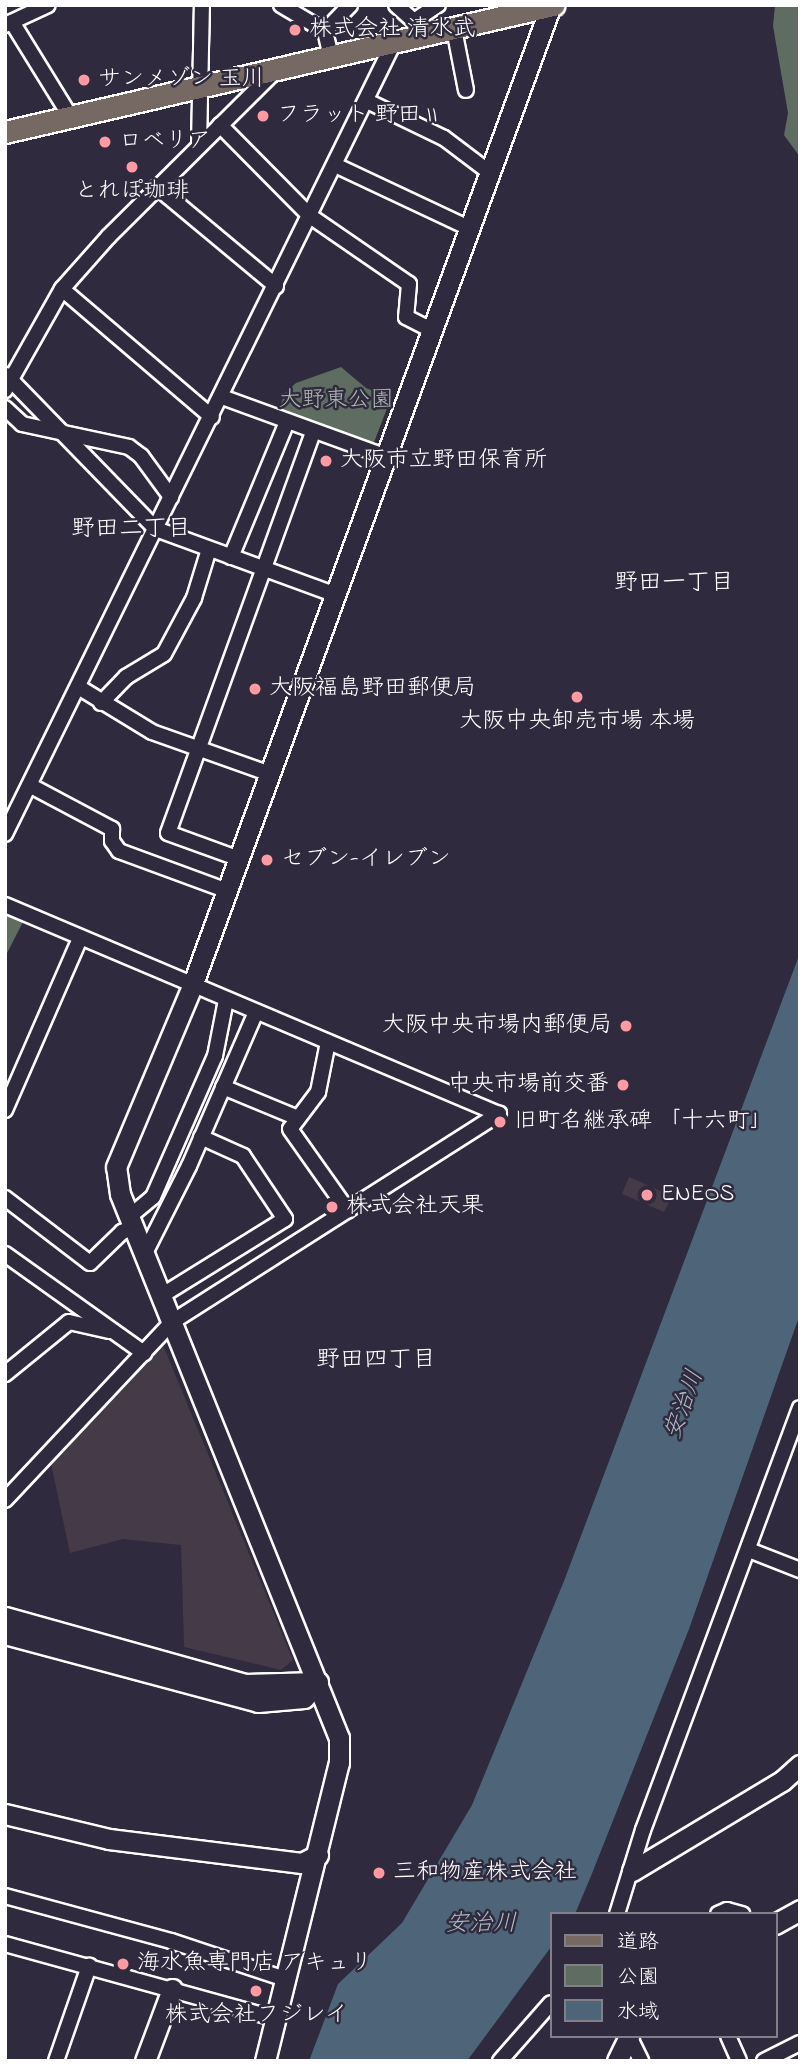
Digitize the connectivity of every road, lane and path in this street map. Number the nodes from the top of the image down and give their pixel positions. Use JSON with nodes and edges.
{"nodes":[{"id":1,"x":48,"y":5,"type":"edge"},
{"id":2,"x":202,"y":5,"type":"edge"},
{"id":3,"x":281,"y":5,"type":"edge"},
{"id":4,"x":349,"y":5,"type":"edge"},
{"id":5,"x":396,"y":5,"type":"edge"},
{"id":6,"x":438,"y":5,"type":"edge"},
{"id":7,"x":551,"y":5,"type":"edge"},
{"id":8,"x":9,"y":23,"type":"edge"},
{"id":9,"x":416,"y":29,"type":"junction"},
{"id":10,"x":453,"y":29,"type":"junction"},
{"id":11,"x":325,"y":31,"type":"junction"},
{"id":12,"x":394,"y":43,"type":"junction"},
{"id":13,"x":331,"y":57,"type":"junction"},
{"id":14,"x":277,"y":69,"type":"junction"},
{"id":15,"x":201,"y":87,"type":"junction"},
{"id":16,"x":466,"y":90,"type":"dead end"},
{"id":17,"x":367,"y":101,"type":"junction"},
{"id":18,"x":70,"y":116,"type":"junction"},
{"id":19,"x":220,"y":125,"type":"junction"},
{"id":20,"x":5,"y":132,"type":"edge"},
{"id":21,"x":199,"y":145,"type":"junction"},
{"id":22,"x":335,"y":165,"type":"junction"},
{"id":23,"x":489,"y":173,"type":"junction"},
{"id":24,"x":158,"y":187,"type":"junction"},
{"id":25,"x":310,"y":216,"type":"junction"},
{"id":26,"x":469,"y":228,"type":"junction"},
{"id":27,"x":276,"y":286,"type":"junction"},
{"id":28,"x":62,"y":289,"type":"junction"},
{"id":29,"x":431,"y":330,"type":"junction"},
{"id":30,"x":7,"y":381,"type":"edge"},
{"id":31,"x":222,"y":397,"type":"junction"},
{"id":32,"x":5,"y":408,"type":"edge"},
{"id":33,"x":212,"y":417,"type":"junction"},
{"id":34,"x":288,"y":422,"type":"junction"},
{"id":35,"x":313,"y":432,"type":"junction"},
{"id":36,"x":65,"y":434,"type":"junction"},
{"id":37,"x":384,"y":456,"type":"junction"},
{"id":38,"x":171,"y":497,"type":"junction"},
{"id":39,"x":156,"y":529,"type":"junction"},
{"id":40,"x":209,"y":549,"type":"junction"},
{"id":41,"x":231,"y":557,"type":"junction"},
{"id":42,"x":263,"y":569,"type":"junction"},
{"id":43,"x":334,"y":594,"type":"junction"},
{"id":44,"x":80,"y":688,"type":"junction"},
{"id":45,"x":101,"y":703,"type":"junction"},
{"id":46,"x":199,"y":748,"type":"junction"},
{"id":47,"x":268,"y":773,"type":"junction"},
{"id":48,"x":32,"y":786,"type":"junction"},
{"id":49,"x":7,"y":825,"type":"edge"},
{"id":50,"x":237,"y":858,"type":"junction"},
{"id":51,"x":225,"y":890,"type":"junction"},
{"id":52,"x":5,"y":905,"type":"edge"},
{"id":53,"x":80,"y":938,"type":"junction"},
{"id":54,"x":192,"y":986,"type":"junction"},
{"id":55,"x":226,"y":1000,"type":"junction"},
{"id":56,"x":256,"y":1012,"type":"junction"},
{"id":57,"x":328,"y":1042,"type":"junction"},
{"id":58,"x":223,"y":1087,"type":"junction"},
{"id":59,"x":5,"y":1110,"type":"edge"},
{"id":60,"x":298,"y":1118,"type":"junction"},
{"id":61,"x":201,"y":1138,"type":"junction"},
{"id":62,"x":5,"y":1198,"type":"edge"},
{"id":63,"x":348,"y":1211,"type":"junction"},
{"id":64,"x":285,"y":1219,"type":"junction"},
{"id":65,"x":131,"y":1222,"type":"junction"},
{"id":66,"x":300,"y":1241,"type":"junction"},
{"id":67,"x":5,"y":1254,"type":"edge"},
{"id":68,"x":144,"y":1255,"type":"junction"},
{"id":69,"x":161,"y":1296,"type":"junction"},
{"id":70,"x":172,"y":1321,"type":"junction"},
{"id":71,"x":114,"y":1331,"type":"junction"},
{"id":72,"x":144,"y":1353,"type":"junction"},
{"id":73,"x":5,"y":1374,"type":"edge"},
{"id":74,"x":800,"y":1408,"type":"edge"},
{"id":75,"x":5,"y":1500,"type":"edge"},
{"id":76,"x":749,"y":1550,"type":"junction"},
{"id":77,"x":800,"y":1570,"type":"edge"},
{"id":78,"x":5,"y":1617,"type":"edge"},
{"id":79,"x":5,"y":1634,"type":"edge"},
{"id":80,"x":317,"y":1682,"type":"junction"},
{"id":81,"x":800,"y":1765,"type":"edge"},
{"id":82,"x":5,"y":1814,"type":"edge"},
{"id":83,"x":318,"y":1855,"type":"junction"},
{"id":84,"x":632,"y":1871,"type":"junction"},
{"id":85,"x":5,"y":1896,"type":"edge"},
{"id":86,"x":800,"y":1910,"type":"edge"},
{"id":87,"x":618,"y":1912,"type":"edge"},
{"id":88,"x":777,"y":1922,"type":"edge"},
{"id":89,"x":5,"y":1944,"type":"edge"},
{"id":90,"x":89,"y":1966,"type":"junction"},
{"id":91,"x":288,"y":1980,"type":"junction"},
{"id":92,"x":172,"y":1989,"type":"junction"},
{"id":93,"x":550,"y":2004,"type":"edge"},
{"id":94,"x":278,"y":2019,"type":"junction"},
{"id":95,"x":628,"y":2038,"type":"edge"},
{"id":96,"x":630,"y":2038,"type":"edge"},
{"id":97,"x":729,"y":2038,"type":"edge"},
{"id":98,"x":800,"y":2043,"type":"edge"},
{"id":99,"x":56,"y":2061,"type":"edge"},
{"id":100,"x":145,"y":2061,"type":"edge"},
{"id":101,"x":265,"y":2061,"type":"edge"},
{"id":102,"x":500,"y":2061,"type":"edge"},
{"id":103,"x":617,"y":2061,"type":"edge"},
{"id":104,"x":641,"y":2061,"type":"edge"},
{"id":105,"x":739,"y":2061,"type":"edge"},
{"id":106,"x":764,"y":2061,"type":"edge"}],
"edges":[{"from":1,"to":8,"type":"street"},
{"from":2,"to":15,"type":"street"},
{"from":3,"to":11,"type":"street"},
{"from":4,"to":11,"type":"street"},
{"from":5,"to":9,"type":"street"},
{"from":6,"to":9,"type":"street"},
{"from":7,"to":10,"type":"main road"},
{"from":7,"to":23,"type":"street"},
{"from":8,"to":18,"type":"street"},
{"from":9,"to":10,"type":"main road"},
{"from":9,"to":12,"type":"main road"},
{"from":10,"to":16,"type":"street"},
{"from":11,"to":13,"type":"street"},
{"from":12,"to":13,"type":"main road"},
{"from":12,"to":17,"type":"street"},
{"from":13,"to":14,"type":"main road"},
{"from":14,"to":15,"type":"main road"},
{"from":14,"to":19,"type":"street"},
{"from":15,"to":18,"type":"main road"},
{"from":15,"to":21,"type":"street"},
{"from":17,"to":22,"type":"street"},
{"from":17,"to":23,"type":"street"},
{"from":18,"to":20,"type":"main road"},
{"from":19,"to":21,"type":"street"},
{"from":19,"to":25,"type":"street"},
{"from":21,"to":24,"type":"street"},
{"from":22,"to":25,"type":"street"},
{"from":22,"to":26,"type":"street"},
{"from":23,"to":26,"type":"street"},
{"from":24,"to":27,"type":"street"},
{"from":24,"to":28,"type":"street"},
{"from":25,"to":27,"type":"street"},
{"from":25,"to":29,"type":"street"},
{"from":26,"to":29,"type":"street"},
{"from":27,"to":31,"type":"street"},
{"from":28,"to":30,"type":"street"},
{"from":28,"to":33,"type":"street"},
{"from":29,"to":37,"type":"street"},
{"from":30,"to":36,"type":"street"},
{"from":31,"to":33,"type":"street"},
{"from":31,"to":34,"type":"street"},
{"from":32,"to":36,"type":"street"},
{"from":33,"to":38,"type":"street"},
{"from":34,"to":35,"type":"street"},
{"from":34,"to":41,"type":"street"},
{"from":35,"to":37,"type":"street"},
{"from":35,"to":42,"type":"street"},
{"from":36,"to":38,"type":"street"},
{"from":36,"to":39,"type":"street"},
{"from":37,"to":43,"type":"street"},
{"from":38,"to":39,"type":"street"},
{"from":39,"to":40,"type":"street"},
{"from":39,"to":44,"type":"street"},
{"from":40,"to":41,"type":"street"},
{"from":40,"to":45,"type":"street"},
{"from":41,"to":42,"type":"street"},
{"from":42,"to":43,"type":"street"},
{"from":42,"to":46,"type":"street"},
{"from":43,"to":47,"type":"street"},
{"from":44,"to":45,"type":"street"},
{"from":44,"to":48,"type":"street"},
{"from":45,"to":46,"type":"street"},
{"from":46,"to":47,"type":"street"},
{"from":46,"to":50,"type":"street"},
{"from":47,"to":50,"type":"street"},
{"from":48,"to":49,"type":"street"},
{"from":48,"to":51,"type":"street"},
{"from":50,"to":51,"type":"street"},
{"from":51,"to":54,"type":"street"},
{"from":52,"to":53,"type":"street"},
{"from":53,"to":54,"type":"street"},
{"from":53,"to":59,"type":"street"},
{"from":54,"to":55,"type":"street"},
{"from":54,"to":65,"type":"street"},
{"from":55,"to":56,"type":"street"},
{"from":55,"to":65,"type":"street"},
{"from":56,"to":57,"type":"street"},
{"from":56,"to":58,"type":"street"},
{"from":57,"to":60,"type":"street"},
{"from":57,"to":63,"type":"street"},
{"from":58,"to":60,"type":"street"},
{"from":58,"to":61,"type":"street"},
{"from":60,"to":63,"type":"street"},
{"from":61,"to":64,"type":"street"},
{"from":61,"to":68,"type":"street"},
{"from":62,"to":65,"type":"street"},
{"from":63,"to":66,"type":"street"},
{"from":64,"to":66,"type":"street"},
{"from":64,"to":69,"type":"street"},
{"from":65,"to":68,"type":"street"},
{"from":66,"to":70,"type":"street"},
{"from":67,"to":71,"type":"street"},
{"from":68,"to":69,"type":"street"},
{"from":69,"to":70,"type":"street"},
{"from":70,"to":72,"type":"street"},
{"from":70,"to":80,"type":"street"},
{"from":71,"to":72,"type":"street"},
{"from":71,"to":73,"type":"street"},
{"from":72,"to":75,"type":"street"},
{"from":74,"to":76,"type":"street"},
{"from":76,"to":77,"type":"street"},
{"from":76,"to":84,"type":"street"},
{"from":78,"to":80,"type":"street"},
{"from":79,"to":80,"type":"street"},
{"from":80,"to":83,"type":"street"},
{"from":81,"to":84,"type":"street"},
{"from":82,"to":83,"type":"street"},
{"from":83,"to":91,"type":"street"},
{"from":84,"to":87,"type":"street"},
{"from":85,"to":91,"type":"street"},
{"from":86,"to":88,"type":"street"},
{"from":89,"to":90,"type":"street"},
{"from":90,"to":92,"type":"street"},
{"from":90,"to":99,"type":"street"},
{"from":91,"to":94,"type":"street"},
{"from":92,"to":94,"type":"street"},
{"from":92,"to":100,"type":"street"},
{"from":93,"to":102,"type":"street"},
{"from":94,"to":101,"type":"street"},
{"from":95,"to":103,"type":"street"},
{"from":96,"to":104,"type":"street"},
{"from":97,"to":105,"type":"street"},
{"from":98,"to":106,"type":"street"}]}
